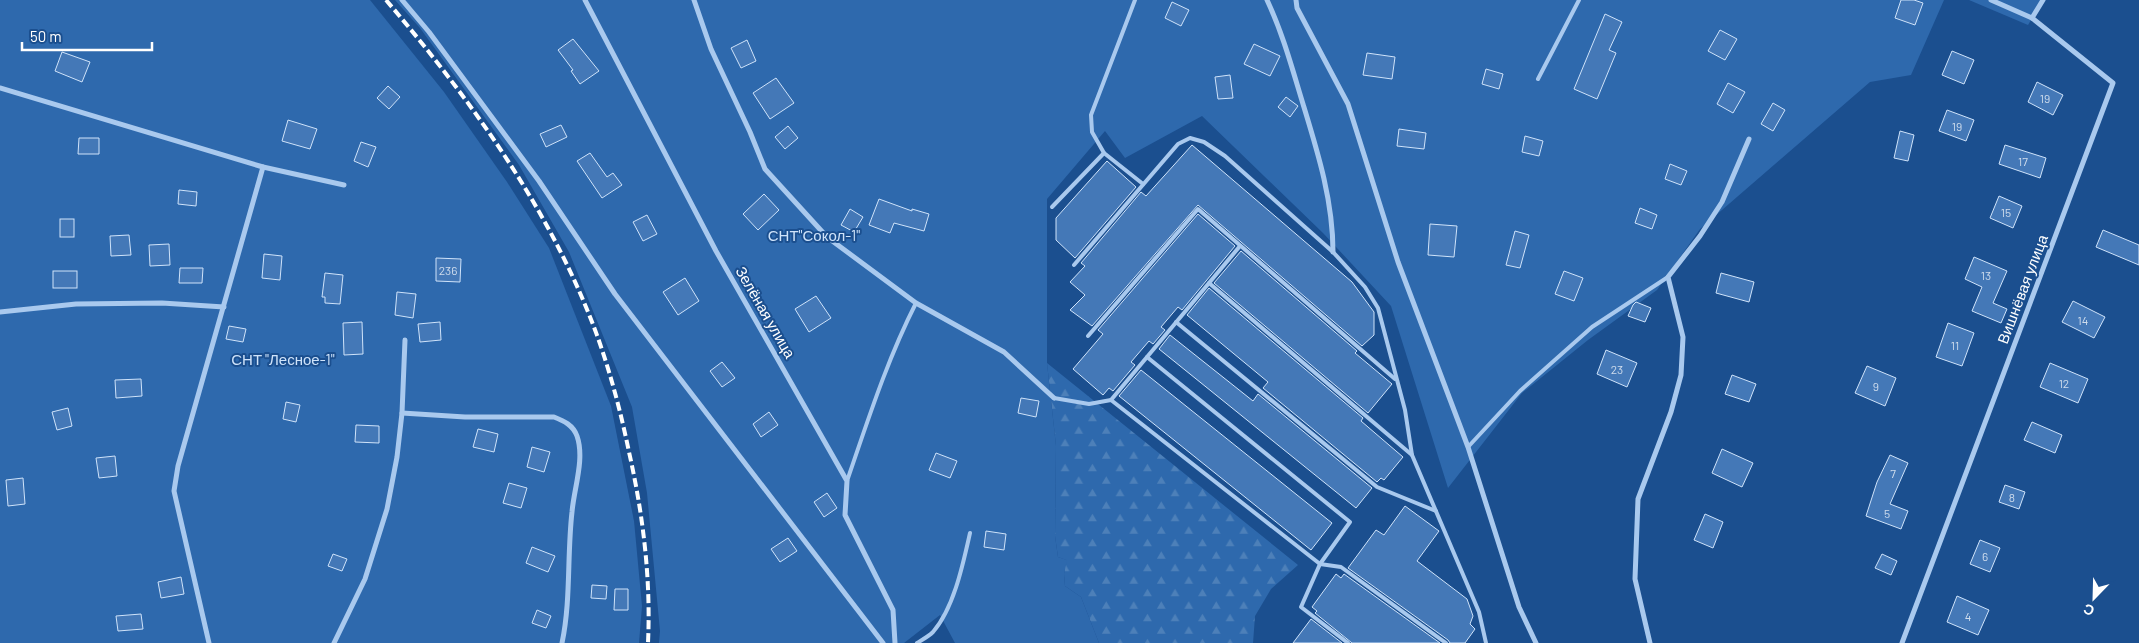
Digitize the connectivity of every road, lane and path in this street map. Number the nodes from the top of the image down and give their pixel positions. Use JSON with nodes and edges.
{"nodes":[{"id":1,"x":402,"y":0,"type":"edge"},
{"id":2,"x":585,"y":0,"type":"edge"},
{"id":3,"x":694,"y":0,"type":"edge"},
{"id":4,"x":1135,"y":0,"type":"edge"},
{"id":5,"x":1267,"y":0,"type":"edge"},
{"id":6,"x":1296,"y":0,"type":"edge"},
{"id":7,"x":1578,"y":0,"type":"edge"},
{"id":8,"x":1991,"y":0,"type":"edge"},
{"id":9,"x":2043,"y":0,"type":"edge"},
{"id":10,"x":2032,"y":18,"type":"junction"},
{"id":11,"x":1538,"y":79,"type":"dead end"},
{"id":12,"x":0,"y":88,"type":"edge"},
{"id":13,"x":1750,"y":139,"type":"dead end"},
{"id":14,"x":1104,"y":153,"type":"junction"},
{"id":15,"x":263,"y":167,"type":"junction"},
{"id":16,"x":1143,"y":184,"type":"junction"},
{"id":17,"x":344,"y":185,"type":"dead end"},
{"id":18,"x":1052,"y":207,"type":"dead end"},
{"id":19,"x":1240,"y":246,"type":"junction"},
{"id":20,"x":1333,"y":252,"type":"junction"},
{"id":21,"x":1074,"y":265,"type":"dead end"},
{"id":22,"x":1668,"y":277,"type":"junction"},
{"id":23,"x":1209,"y":283,"type":"junction"},
{"id":24,"x":916,"y":302,"type":"junction"},
{"id":25,"x":224,"y":307,"type":"junction"},
{"id":26,"x":0,"y":312,"type":"edge"},
{"id":27,"x":1176,"y":322,"type":"junction"},
{"id":28,"x":1088,"y":336,"type":"dead end"},
{"id":29,"x":405,"y":340,"type":"dead end"},
{"id":30,"x":1147,"y":357,"type":"junction"},
{"id":31,"x":1396,"y":380,"type":"junction"},
{"id":32,"x":1054,"y":398,"type":"joint"},
{"id":33,"x":1111,"y":400,"type":"junction"},
{"id":34,"x":402,"y":413,"type":"junction"},
{"id":35,"x":1468,"y":447,"type":"junction"},
{"id":36,"x":1412,"y":455,"type":"junction"},
{"id":37,"x":847,"y":481,"type":"junction"},
{"id":38,"x":1436,"y":511,"type":"junction"},
{"id":39,"x":970,"y":533,"type":"dead end"},
{"id":40,"x":1320,"y":564,"type":"junction"},
{"id":41,"x":209,"y":643,"type":"edge"},
{"id":42,"x":334,"y":643,"type":"edge"},
{"id":43,"x":562,"y":643,"type":"edge"},
{"id":44,"x":883,"y":643,"type":"edge"},
{"id":45,"x":895,"y":643,"type":"edge"},
{"id":46,"x":916,"y":643,"type":"edge"},
{"id":47,"x":1348,"y":643,"type":"edge"},
{"id":48,"x":1446,"y":643,"type":"edge"},
{"id":49,"x":1486,"y":643,"type":"edge"},
{"id":50,"x":1536,"y":643,"type":"edge"},
{"id":51,"x":1650,"y":643,"type":"edge"},
{"id":52,"x":1902,"y":643,"type":"edge"}],
"edges":[{"from":1,"to":44,"type":"street"},
{"from":2,"to":37,"type":"street","name":"Зелёная улица"},
{"from":3,"to":24,"type":"street"},
{"from":4,"to":14,"type":"lane"},
{"from":5,"to":20,"type":"street"},
{"from":6,"to":35,"type":"street"},
{"from":7,"to":11,"type":"lane"},
{"from":8,"to":10,"type":"street","name":"Вишнёвая улица"},
{"from":9,"to":10,"type":"street"},
{"from":10,"to":52,"type":"street","name":"Вишнёвая улица"},
{"from":12,"to":15,"type":"street"},
{"from":13,"to":22,"type":"street"},
{"from":14,"to":16,"type":"lane"},
{"from":14,"to":18,"type":"lane"},
{"from":15,"to":17,"type":"street"},
{"from":15,"to":25,"type":"street"},
{"from":16,"to":20,"type":"lane"},
{"from":16,"to":21,"type":"lane"},
{"from":19,"to":23,"type":"lane"},
{"from":19,"to":28,"type":"lane"},
{"from":19,"to":31,"type":"lane"},
{"from":20,"to":31,"type":"lane"},
{"from":22,"to":35,"type":"lane"},
{"from":22,"to":51,"type":"street"},
{"from":23,"to":27,"type":"lane"},
{"from":23,"to":36,"type":"lane"},
{"from":24,"to":32,"type":"street"},
{"from":24,"to":37,"type":"lane"},
{"from":25,"to":26,"type":"street"},
{"from":25,"to":41,"type":"street"},
{"from":27,"to":30,"type":"lane"},
{"from":27,"to":38,"type":"lane"},
{"from":29,"to":34,"type":"street"},
{"from":30,"to":33,"type":"lane"},
{"from":30,"to":40,"type":"lane"},
{"from":31,"to":36,"type":"lane"},
{"from":32,"to":33,"type":"lane"},
{"from":33,"to":40,"type":"lane"},
{"from":34,"to":42,"type":"street"},
{"from":34,"to":43,"type":"street"},
{"from":35,"to":50,"type":"street"},
{"from":36,"to":38,"type":"lane"},
{"from":37,"to":45,"type":"street"},
{"from":38,"to":49,"type":"lane"},
{"from":39,"to":46,"type":"lane"},
{"from":40,"to":47,"type":"lane"},
{"from":40,"to":48,"type":"lane"}]}
